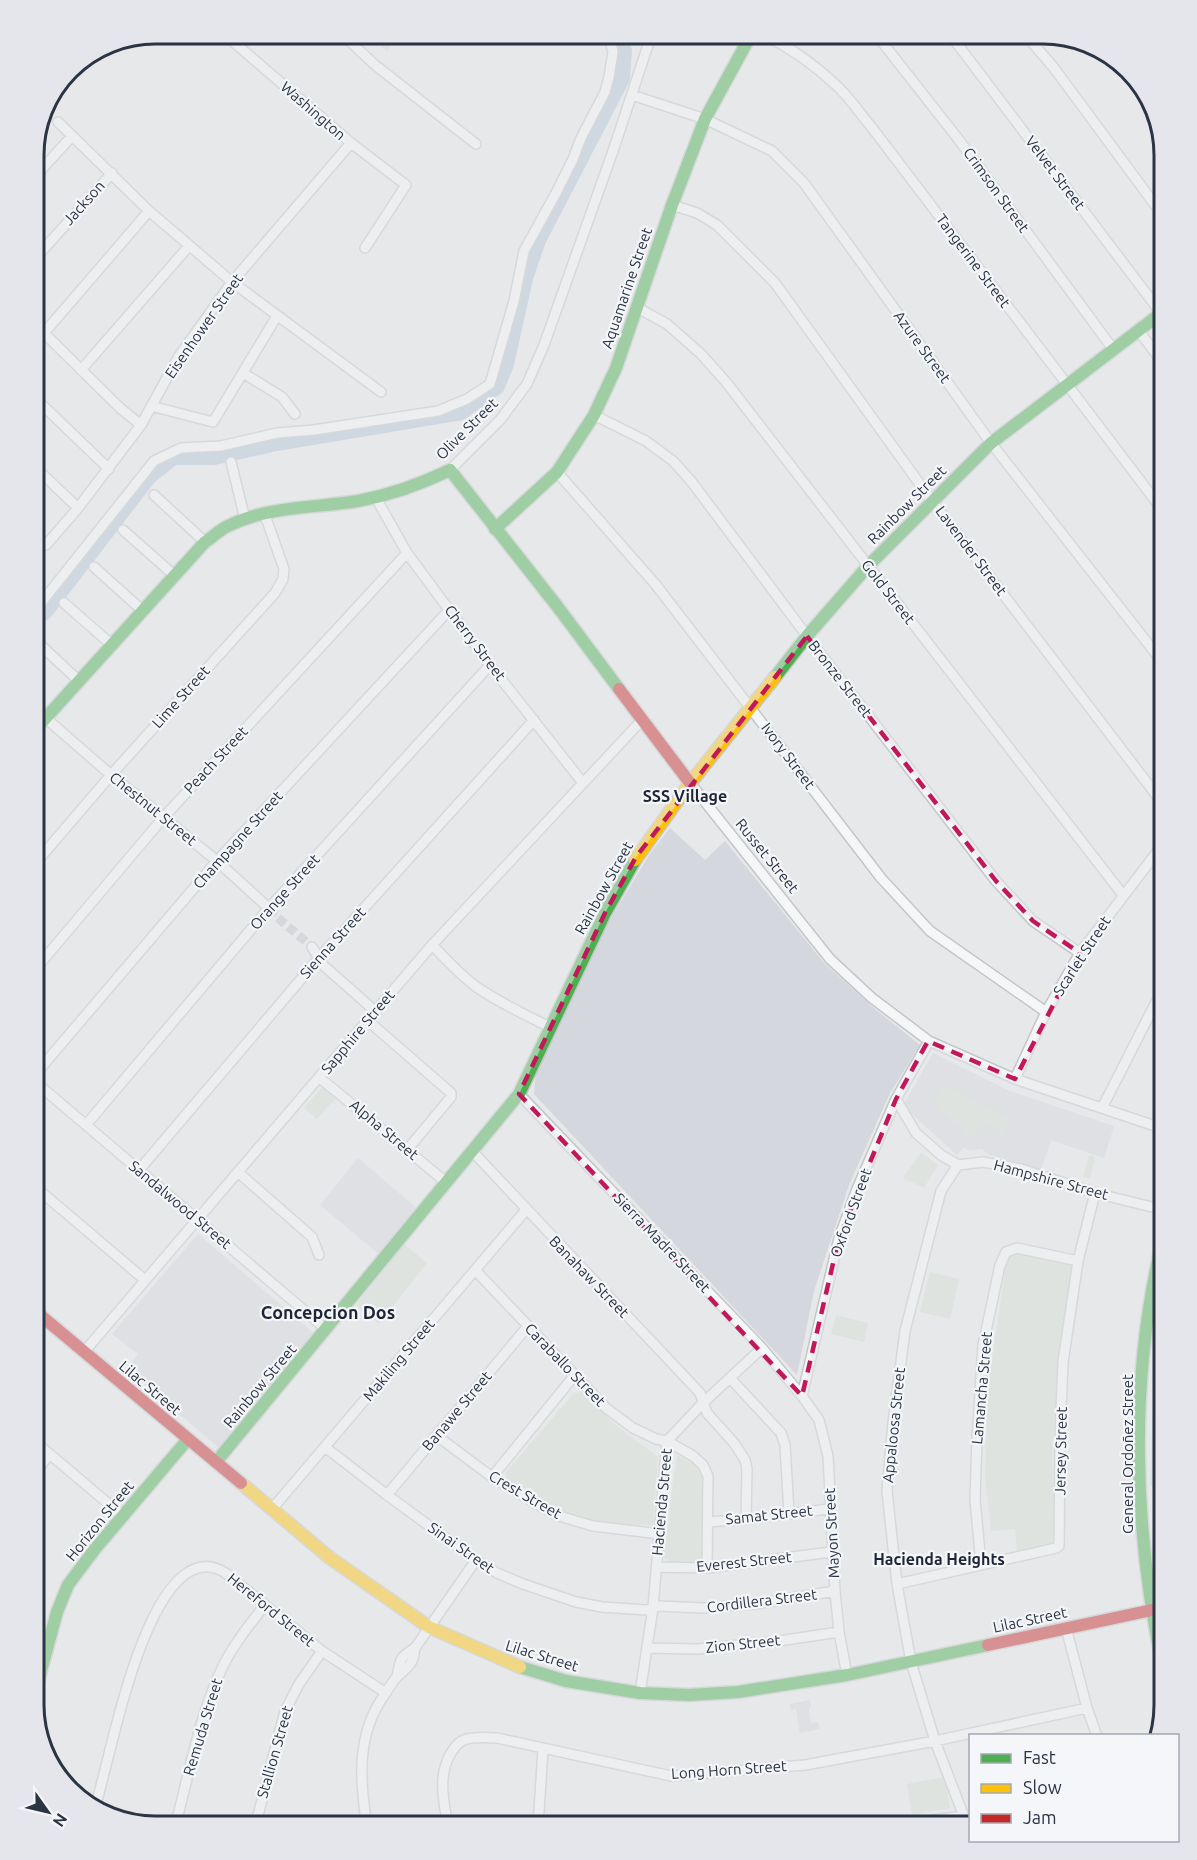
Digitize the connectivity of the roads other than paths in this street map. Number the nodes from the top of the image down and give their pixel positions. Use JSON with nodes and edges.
{"nodes":[{"id":1,"x":236,"y":44,"type":"edge"},
{"id":2,"x":353,"y":44,"type":"edge"},
{"id":3,"x":611,"y":44,"type":"edge"},
{"id":4,"x":648,"y":44,"type":"edge"},
{"id":5,"x":746,"y":44,"type":"edge"},
{"id":6,"x":780,"y":44,"type":"edge"},
{"id":7,"x":884,"y":44,"type":"edge"},
{"id":8,"x":957,"y":44,"type":"edge"},
{"id":9,"x":1033,"y":44,"type":"edge"},
{"id":10,"x":632,"y":95,"type":"junction"},
{"id":11,"x":705,"y":119,"type":"junction"},
{"id":12,"x":58,"y":122,"type":"dead end"},
{"id":13,"x":72,"y":136,"type":"junction"},
{"id":14,"x":351,"y":143,"type":"junction"},
{"id":15,"x":476,"y":144,"type":"dead end"},
{"id":16,"x":44,"y":167,"type":"edge"},
{"id":17,"x":112,"y":173,"type":"junction"},
{"id":18,"x":1154,"y":203,"type":"edge"},
{"id":19,"x":672,"y":205,"type":"junction"},
{"id":20,"x":149,"y":211,"type":"junction"},
{"id":21,"x":189,"y":246,"type":"junction"},
{"id":22,"x":365,"y":248,"type":"dead end"},
{"id":23,"x":44,"y":249,"type":"edge"},
{"id":24,"x":232,"y":282,"type":"junction"},
{"id":25,"x":1154,"y":300,"type":"edge"},
{"id":26,"x":636,"y":308,"type":"junction"},
{"id":27,"x":277,"y":316,"type":"junction"},
{"id":28,"x":1154,"y":318,"type":"edge"},
{"id":29,"x":1138,"y":330,"type":"junction"},
{"id":30,"x":44,"y":333,"type":"joint"},
{"id":31,"x":1113,"y":349,"type":"junction"},
{"id":32,"x":1154,"y":351,"type":"edge"},
{"id":33,"x":81,"y":369,"type":"junction"},
{"id":34,"x":243,"y":373,"type":"junction"},
{"id":35,"x":1066,"y":384,"type":"junction"},
{"id":36,"x":381,"y":392,"type":"dead end"},
{"id":37,"x":151,"y":406,"type":"junction"},
{"id":38,"x":44,"y":407,"type":"edge"},
{"id":39,"x":295,"y":414,"type":"dead end"},
{"id":40,"x":594,"y":415,"type":"junction"},
{"id":41,"x":141,"y":425,"type":"junction"},
{"id":42,"x":991,"y":443,"type":"junction"},
{"id":43,"x":231,"y":462,"type":"dead end"},
{"id":44,"x":109,"y":469,"type":"junction"},
{"id":45,"x":450,"y":470,"type":"junction"},
{"id":46,"x":557,"y":472,"type":"junction"},
{"id":47,"x":44,"y":476,"type":"edge"},
{"id":48,"x":154,"y":495,"type":"dead end"},
{"id":49,"x":376,"y":498,"type":"junction"},
{"id":50,"x":1154,"y":499,"type":"edge"},
{"id":51,"x":932,"y":501,"type":"junction"},
{"id":52,"x":78,"y":508,"type":"junction"},
{"id":53,"x":266,"y":515,"type":"junction"},
{"id":54,"x":245,"y":519,"type":"junction"},
{"id":55,"x":495,"y":529,"type":"junction"},
{"id":56,"x":123,"y":530,"type":"dead end"},
{"id":57,"x":205,"y":542,"type":"junction"},
{"id":58,"x":44,"y":543,"type":"edge"},
{"id":59,"x":407,"y":553,"type":"junction"},
{"id":60,"x":868,"y":566,"type":"junction"},
{"id":61,"x":94,"y":567,"type":"dead end"},
{"id":62,"x":175,"y":576,"type":"junction"},
{"id":63,"x":44,"y":599,"type":"edge"},
{"id":64,"x":64,"y":603,"type":"dead end"},
{"id":65,"x":450,"y":609,"type":"junction"},
{"id":66,"x":143,"y":610,"type":"junction"},
{"id":67,"x":807,"y":636,"type":"junction"},
{"id":68,"x":112,"y":645,"type":"junction"},
{"id":69,"x":44,"y":648,"type":"edge"},
{"id":70,"x":1154,"y":651,"type":"edge"},
{"id":71,"x":490,"y":664,"type":"junction"},
{"id":72,"x":79,"y":681,"type":"junction"},
{"id":73,"x":751,"y":707,"type":"junction"},
{"id":74,"x":46,"y":718,"type":"joint"},
{"id":75,"x":534,"y":720,"type":"junction"},
{"id":76,"x":642,"y":720,"type":"junction"},
{"id":77,"x":111,"y":775,"type":"junction"},
{"id":78,"x":583,"y":783,"type":"junction"},
{"id":79,"x":690,"y":783,"type":"junction"},
{"id":80,"x":1154,"y":792,"type":"edge"},
{"id":81,"x":163,"y":818,"type":"junction"},
{"id":82,"x":44,"y":853,"type":"edge"},
{"id":83,"x":1154,"y":856,"type":"edge"},
{"id":84,"x":217,"y":861,"type":"junction"},
{"id":85,"x":1123,"y":895,"type":"junction"},
{"id":86,"x":270,"y":909,"type":"junction"},
{"id":87,"x":432,"y":945,"type":"junction"},
{"id":88,"x":312,"y":947,"type":"tunnel mouth"},
{"id":89,"x":1080,"y":953,"type":"junction"},
{"id":90,"x":319,"y":958,"type":"junction"},
{"id":91,"x":44,"y":959,"type":"edge"},
{"id":92,"x":1154,"y":1006,"type":"edge"},
{"id":93,"x":375,"y":1011,"type":"junction"},
{"id":94,"x":1046,"y":1012,"type":"junction"},
{"id":95,"x":367,"y":1020,"type":"junction"},
{"id":96,"x":550,"y":1027,"type":"junction"},
{"id":97,"x":929,"y":1041,"type":"junction"},
{"id":98,"x":44,"y":1065,"type":"edge"},
{"id":99,"x":320,"y":1078,"type":"junction"},
{"id":100,"x":1015,"y":1078,"type":"junction"},
{"id":101,"x":44,"y":1088,"type":"edge"},
{"id":102,"x":519,"y":1094,"type":"junction"},
{"id":103,"x":896,"y":1099,"type":"junction"},
{"id":104,"x":1102,"y":1108,"type":"junction"},
{"id":105,"x":86,"y":1125,"type":"junction"},
{"id":106,"x":1154,"y":1126,"type":"edge"},
{"id":107,"x":407,"y":1150,"type":"junction"},
{"id":108,"x":473,"y":1152,"type":"junction"},
{"id":109,"x":958,"y":1165,"type":"junction"},
{"id":110,"x":139,"y":1170,"type":"junction"},
{"id":111,"x":239,"y":1173,"type":"junction"},
{"id":112,"x":447,"y":1183,"type":"junction"},
{"id":113,"x":1095,"y":1193,"type":"junction"},
{"id":114,"x":44,"y":1194,"type":"edge"},
{"id":115,"x":1154,"y":1208,"type":"edge"},
{"id":116,"x":526,"y":1210,"type":"junction"},
{"id":117,"x":198,"y":1220,"type":"junction"},
{"id":118,"x":319,"y":1255,"type":"dead end"},
{"id":119,"x":1078,"y":1261,"type":"junction"},
{"id":120,"x":475,"y":1270,"type":"junction"},
{"id":121,"x":145,"y":1280,"type":"junction"},
{"id":122,"x":1154,"y":1282,"type":"edge"},
{"id":123,"x":44,"y":1318,"type":"edge"},
{"id":124,"x":528,"y":1326,"type":"junction"},
{"id":125,"x":326,"y":1329,"type":"junction"},
{"id":126,"x":762,"y":1348,"type":"junction"},
{"id":127,"x":84,"y":1352,"type":"junction"},
{"id":128,"x":574,"y":1376,"type":"junction"},
{"id":129,"x":730,"y":1378,"type":"junction"},
{"id":130,"x":802,"y":1396,"type":"junction"},
{"id":131,"x":703,"y":1403,"type":"junction"},
{"id":132,"x":436,"y":1436,"type":"junction"},
{"id":133,"x":188,"y":1439,"type":"junction"},
{"id":134,"x":667,"y":1441,"type":"junction"},
{"id":135,"x":325,"y":1446,"type":"junction"},
{"id":136,"x":44,"y":1449,"type":"edge"},
{"id":137,"x":50,"y":1454,"type":"junction"},
{"id":138,"x":44,"y":1461,"type":"edge"},
{"id":139,"x":216,"y":1462,"type":"junction"},
{"id":140,"x":492,"y":1477,"type":"junction"},
{"id":141,"x":387,"y":1495,"type":"junction"},
{"id":142,"x":272,"y":1509,"type":"junction"},
{"id":143,"x":829,"y":1509,"type":"junction"},
{"id":144,"x":789,"y":1513,"type":"junction"},
{"id":145,"x":123,"y":1515,"type":"junction"},
{"id":146,"x":746,"y":1520,"type":"junction"},
{"id":147,"x":709,"y":1522,"type":"junction"},
{"id":148,"x":660,"y":1534,"type":"junction"},
{"id":149,"x":831,"y":1552,"type":"junction"},
{"id":150,"x":476,"y":1560,"type":"junction"},
{"id":151,"x":981,"y":1564,"type":"junction"},
{"id":152,"x":657,"y":1567,"type":"junction"},
{"id":153,"x":708,"y":1568,"type":"junction"},
{"id":154,"x":897,"y":1584,"type":"junction"},
{"id":155,"x":835,"y":1591,"type":"junction"},
{"id":156,"x":265,"y":1605,"type":"junction"},
{"id":157,"x":653,"y":1608,"type":"junction"},
{"id":158,"x":1152,"y":1610,"type":"junction"},
{"id":159,"x":1154,"y":1620,"type":"edge"},
{"id":160,"x":429,"y":1627,"type":"junction"},
{"id":161,"x":1066,"y":1628,"type":"junction"},
{"id":162,"x":839,"y":1632,"type":"junction"},
{"id":163,"x":648,"y":1648,"type":"junction"},
{"id":164,"x":322,"y":1651,"type":"junction"},
{"id":165,"x":44,"y":1661,"type":"edge"},
{"id":166,"x":911,"y":1662,"type":"junction"},
{"id":167,"x":847,"y":1675,"type":"junction"},
{"id":168,"x":386,"y":1693,"type":"junction"},
{"id":169,"x":640,"y":1694,"type":"junction"},
{"id":170,"x":1087,"y":1708,"type":"junction"},
{"id":171,"x":1008,"y":1725,"type":"junction"},
{"id":172,"x":1012,"y":1734,"type":"edge"},
{"id":173,"x":1095,"y":1734,"type":"edge"},
{"id":174,"x":935,"y":1741,"type":"junction"},
{"id":175,"x":543,"y":1749,"type":"junction"},
{"id":176,"x":97,"y":1800,"type":"edge"},
{"id":177,"x":178,"y":1816,"type":"edge"},
{"id":178,"x":258,"y":1816,"type":"edge"},
{"id":179,"x":366,"y":1816,"type":"edge"},
{"id":180,"x":446,"y":1816,"type":"edge"},
{"id":181,"x":539,"y":1816,"type":"edge"},
{"id":182,"x":963,"y":1816,"type":"edge"}],
"edges":[{"from":1,"to":14,"type":"street","name":"Washington"},
{"from":2,"to":15,"type":"street"},
{"from":3,"to":63,"type":"street"},
{"from":4,"to":10,"type":"street","name":"Olive Street"},
{"from":5,"to":11,"type":"street","name":"Aquamarine Street"},
{"from":6,"to":35,"type":"street","name":"Tangerine Street"},
{"from":7,"to":31,"type":"street","name":"Crimson Street"},
{"from":8,"to":25,"type":"street","name":"Velvet Street"},
{"from":9,"to":18,"type":"street"},
{"from":10,"to":11,"type":"street","name":"Azure Street"},
{"from":10,"to":45,"type":"street","name":"Olive Street"},
{"from":11,"to":19,"type":"street","name":"Aquamarine Street"},
{"from":11,"to":42,"type":"street","name":"Azure Street"},
{"from":12,"to":13,"type":"street"},
{"from":13,"to":16,"type":"street"},
{"from":13,"to":17,"type":"street"},
{"from":14,"to":22,"type":"street","name":"Washington"},
{"from":14,"to":24,"type":"street","name":"Eisenhower Street"},
{"from":17,"to":20,"type":"street"},
{"from":17,"to":23,"type":"street","name":"Jackson"},
{"from":19,"to":26,"type":"street","name":"Aquamarine Street"},
{"from":19,"to":51,"type":"street","name":"Lavender Street"},
{"from":20,"to":21,"type":"street"},
{"from":20,"to":30,"type":"street"},
{"from":21,"to":24,"type":"street"},
{"from":21,"to":33,"type":"street"},
{"from":24,"to":27,"type":"street"},
{"from":24,"to":37,"type":"street","name":"Eisenhower Street"},
{"from":26,"to":40,"type":"street","name":"Aquamarine Street"},
{"from":26,"to":60,"type":"street","name":"Gold Street"},
{"from":27,"to":34,"type":"street"},
{"from":27,"to":36,"type":"street"},
{"from":28,"to":29,"type":"street","name":"Rainbow Street"},
{"from":29,"to":31,"type":"street","name":"Rainbow Street"},
{"from":29,"to":32,"type":"street"},
{"from":30,"to":33,"type":"street"},
{"from":31,"to":35,"type":"street","name":"Rainbow Street"},
{"from":33,"to":41,"type":"street"},
{"from":34,"to":37,"type":"street"},
{"from":34,"to":39,"type":"street"},
{"from":35,"to":42,"type":"street","name":"Rainbow Street"},
{"from":35,"to":50,"type":"street","name":"Tangerine Street"},
{"from":37,"to":41,"type":"street","name":"Eisenhower Street"},
{"from":38,"to":44,"type":"street"},
{"from":40,"to":46,"type":"street","name":"Aquamarine Street"},
{"from":40,"to":67,"type":"street","name":"Bronze Street"},
{"from":41,"to":44,"type":"street","name":"Eisenhower Street"},
{"from":42,"to":51,"type":"street","name":"Rainbow Street"},
{"from":42,"to":70,"type":"street","name":"Azure Street"},
{"from":43,"to":54,"type":"street"},
{"from":44,"to":52,"type":"street","name":"Eisenhower Street"},
{"from":45,"to":49,"type":"street","name":"Olive Street"},
{"from":45,"to":55,"type":"street","name":"Russet Street"},
{"from":46,"to":55,"type":"street","name":"Aquamarine Street"},
{"from":46,"to":73,"type":"street","name":"Ivory Street"},
{"from":47,"to":52,"type":"street"},
{"from":48,"to":57,"type":"street"},
{"from":49,"to":53,"type":"street","name":"Olive Street"},
{"from":49,"to":59,"type":"street","name":"Cherry Street"},
{"from":51,"to":60,"type":"street","name":"Rainbow Street"},
{"from":51,"to":80,"type":"street","name":"Lavender Street"},
{"from":52,"to":58,"type":"street","name":"Eisenhower Street"},
{"from":53,"to":54,"type":"street","name":"Olive Street"},
{"from":53,"to":77,"type":"street","name":"Lime Street"},
{"from":54,"to":57,"type":"street","name":"Olive Street"},
{"from":55,"to":76,"type":"street","name":"Russet Street"},
{"from":56,"to":62,"type":"street"},
{"from":57,"to":62,"type":"street","name":"Olive Street"},
{"from":59,"to":65,"type":"street","name":"Cherry Street"},
{"from":59,"to":81,"type":"street","name":"Peach Street"},
{"from":60,"to":67,"type":"street","name":"Rainbow Street"},
{"from":60,"to":85,"type":"street","name":"Gold Street"},
{"from":61,"to":66,"type":"street"},
{"from":62,"to":66,"type":"street","name":"Olive Street"},
{"from":64,"to":68,"type":"street"},
{"from":65,"to":71,"type":"street","name":"Cherry Street"},
{"from":65,"to":84,"type":"street","name":"Champagne Street"},
{"from":66,"to":68,"type":"street","name":"Olive Street"},
{"from":67,"to":73,"type":"street","name":"Rainbow Street"},
{"from":67,"to":89,"type":"street","name":"Bronze Street"},
{"from":68,"to":72,"type":"street","name":"Olive Street"},
{"from":69,"to":72,"type":"street"},
{"from":71,"to":75,"type":"street","name":"Cherry Street"},
{"from":71,"to":86,"type":"street","name":"Orange Street"},
{"from":72,"to":74,"type":"street","name":"Olive Street"},
{"from":73,"to":79,"type":"street","name":"Rainbow Street"},
{"from":73,"to":94,"type":"street","name":"Ivory Street"},
{"from":74,"to":77,"type":"street","name":"Chestnut Street"},
{"from":75,"to":78,"type":"street","name":"Cherry Street"},
{"from":75,"to":90,"type":"street","name":"Sienna Street"},
{"from":76,"to":78,"type":"street","name":"Sapphire Street"},
{"from":76,"to":79,"type":"street","name":"Russet Street"},
{"from":77,"to":81,"type":"street","name":"Chestnut Street"},
{"from":77,"to":82,"type":"street","name":"Lime Street"},
{"from":78,"to":87,"type":"street","name":"Sapphire Street"},
{"from":79,"to":96,"type":"street","name":"Rainbow Street"},
{"from":79,"to":97,"type":"street","name":"Russet Street"},
{"from":81,"to":84,"type":"street","name":"Chestnut Street"},
{"from":81,"to":91,"type":"street","name":"Peach Street"},
{"from":83,"to":85,"type":"street","name":"Scarlet Street"},
{"from":84,"to":86,"type":"street","name":"Chestnut Street"},
{"from":84,"to":98,"type":"street","name":"Champagne Street"},
{"from":85,"to":89,"type":"street","name":"Scarlet Street"},
{"from":86,"to":105,"type":"street","name":"Orange Street"},
{"from":87,"to":93,"type":"street","name":"Sapphire Street"},
{"from":87,"to":96,"type":"street"},
{"from":88,"to":90,"type":"street"},
{"from":89,"to":94,"type":"street","name":"Scarlet Street"},
{"from":90,"to":93,"type":"street"},
{"from":90,"to":110,"type":"street","name":"Sienna Street"},
{"from":92,"to":104,"type":"street"},
{"from":93,"to":95,"type":"street","name":"Sapphire Street"},
{"from":94,"to":100,"type":"street","name":"Scarlet Street"},
{"from":95,"to":99,"type":"street","name":"Sapphire Street"},
{"from":95,"to":107,"type":"street"},
{"from":96,"to":102,"type":"street","name":"Rainbow Street"},
{"from":97,"to":100,"type":"street","name":"Russet Street"},
{"from":97,"to":103,"type":"street","name":"Oxford Street"},
{"from":99,"to":107,"type":"street","name":"Alpha Street"},
{"from":99,"to":111,"type":"street","name":"Sapphire Street"},
{"from":100,"to":104,"type":"street","name":"Russet Street"},
{"from":101,"to":105,"type":"street","name":"Sandalwood Street"},
{"from":102,"to":108,"type":"street","name":"Rainbow Street"},
{"from":102,"to":126,"type":"street","name":"Sierra Madre Street"},
{"from":103,"to":109,"type":"street"},
{"from":103,"to":130,"type":"street","name":"Oxford Street"},
{"from":104,"to":106,"type":"street","name":"Russet Street"},
{"from":105,"to":110,"type":"street","name":"Sandalwood Street"},
{"from":107,"to":112,"type":"street","name":"Alpha Street"},
{"from":108,"to":112,"type":"street","name":"Rainbow Street"},
{"from":108,"to":116,"type":"street","name":"Banahaw Street"},
{"from":109,"to":113,"type":"street","name":"Hampshire Street"},
{"from":109,"to":154,"type":"street","name":"Appaloosa Street"},
{"from":110,"to":117,"type":"street","name":"Sandalwood Street"},
{"from":111,"to":117,"type":"street","name":"Sapphire Street"},
{"from":111,"to":118,"type":"street"},
{"from":112,"to":125,"type":"street","name":"Rainbow Street"},
{"from":113,"to":115,"type":"street","name":"Hampshire Street"},
{"from":113,"to":119,"type":"street","name":"Jersey Street"},
{"from":114,"to":121,"type":"street"},
{"from":116,"to":120,"type":"street","name":"Makiling Street"},
{"from":116,"to":131,"type":"street","name":"Banahaw Street"},
{"from":117,"to":121,"type":"street","name":"Sapphire Street"},
{"from":117,"to":125,"type":"street","name":"Sandalwood Street"},
{"from":119,"to":151,"type":"street","name":"Jersey Street"},
{"from":119,"to":151,"type":"street","name":"Lamancha Street"},
{"from":120,"to":124,"type":"street","name":"Caraballo Street"},
{"from":120,"to":135,"type":"street","name":"Makiling Street"},
{"from":121,"to":127,"type":"street","name":"Sapphire Street"},
{"from":122,"to":158,"type":"street","name":"General Ordoñez Street"},
{"from":123,"to":127,"type":"street","name":"Lilac Street"},
{"from":124,"to":128,"type":"street","name":"Caraballo Street"},
{"from":124,"to":132,"type":"street","name":"Banawe Street"},
{"from":125,"to":139,"type":"street","name":"Rainbow Street"},
{"from":126,"to":129,"type":"street","name":"Hacienda Street"},
{"from":126,"to":130,"type":"street","name":"Sierra Madre Street"},
{"from":127,"to":133,"type":"street","name":"Lilac Street"},
{"from":128,"to":134,"type":"street","name":"Caraballo Street"},
{"from":128,"to":140,"type":"street"},
{"from":129,"to":131,"type":"street","name":"Hacienda Street"},
{"from":129,"to":144,"type":"street"},
{"from":130,"to":143,"type":"street","name":"Mayon Street"},
{"from":131,"to":134,"type":"street","name":"Hacienda Street"},
{"from":131,"to":146,"type":"street","name":"Banahaw Street"},
{"from":132,"to":140,"type":"street","name":"Crest Street"},
{"from":132,"to":141,"type":"street","name":"Banawe Street"},
{"from":133,"to":139,"type":"street","name":"Lilac Street"},
{"from":133,"to":145,"type":"street","name":"Horizon Street"},
{"from":134,"to":147,"type":"street","name":"Caraballo Street"},
{"from":134,"to":148,"type":"street","name":"Hacienda Street"},
{"from":135,"to":141,"type":"street","name":"Sinai Street"},
{"from":135,"to":142,"type":"street","name":"Makiling Street"},
{"from":136,"to":137,"type":"street"},
{"from":137,"to":138,"type":"street"},
{"from":137,"to":145,"type":"street"},
{"from":139,"to":142,"type":"street","name":"Lilac Street"},
{"from":140,"to":148,"type":"street","name":"Crest Street"},
{"from":141,"to":150,"type":"street","name":"Sinai Street"},
{"from":142,"to":160,"type":"street","name":"Lilac Street"},
{"from":143,"to":144,"type":"street","name":"Samat Street"},
{"from":143,"to":149,"type":"street","name":"Mayon Street"},
{"from":144,"to":146,"type":"street","name":"Samat Street"},
{"from":145,"to":165,"type":"street","name":"Horizon Street"},
{"from":146,"to":147,"type":"street","name":"Samat Street"},
{"from":147,"to":153,"type":"street"},
{"from":148,"to":152,"type":"street","name":"Hacienda Street"},
{"from":149,"to":153,"type":"street","name":"Everest Street"},
{"from":149,"to":155,"type":"street","name":"Mayon Street"},
{"from":150,"to":157,"type":"street","name":"Sinai Street"},
{"from":150,"to":160,"type":"street"},
{"from":151,"to":154,"type":"street","name":"Jersey Street"},
{"from":152,"to":153,"type":"street","name":"Everest Street"},
{"from":152,"to":157,"type":"street","name":"Hacienda Street"},
{"from":154,"to":166,"type":"street","name":"Appaloosa Street"},
{"from":155,"to":157,"type":"street","name":"Cordillera Street"},
{"from":155,"to":162,"type":"street","name":"Mayon Street"},
{"from":156,"to":164,"type":"street","name":"Hereford Street"},
{"from":156,"to":176,"type":"street","name":"Hereford Street"},
{"from":156,"to":177,"type":"street","name":"Remuda Street"},
{"from":157,"to":163,"type":"street","name":"Hacienda Street"},
{"from":158,"to":159,"type":"street","name":"General Ordoñez Street"},
{"from":158,"to":161,"type":"street","name":"Lilac Street"},
{"from":160,"to":168,"type":"street"},
{"from":160,"to":169,"type":"street","name":"Lilac Street"},
{"from":161,"to":166,"type":"street","name":"Lilac Street"},
{"from":161,"to":170,"type":"street"},
{"from":162,"to":163,"type":"street","name":"Zion Street"},
{"from":162,"to":167,"type":"street","name":"Mayon Street"},
{"from":163,"to":169,"type":"street","name":"Hacienda Street"},
{"from":164,"to":168,"type":"street","name":"Hereford Street"},
{"from":164,"to":178,"type":"street","name":"Stallion Street"},
{"from":166,"to":167,"type":"street","name":"Lilac Street"},
{"from":166,"to":174,"type":"street","name":"Appaloosa Street"},
{"from":167,"to":169,"type":"street","name":"Lilac Street"},
{"from":168,"to":179,"type":"street"},
{"from":170,"to":171,"type":"street","name":"Long Horn Street"},
{"from":170,"to":173,"type":"street"},
{"from":171,"to":172,"type":"street"},
{"from":171,"to":174,"type":"street","name":"Long Horn Street"},
{"from":174,"to":175,"type":"street","name":"Long Horn Street"},
{"from":174,"to":182,"type":"street","name":"Appaloosa Street"},
{"from":175,"to":180,"type":"street","name":"Long Horn Street"},
{"from":175,"to":181,"type":"street"}]}
